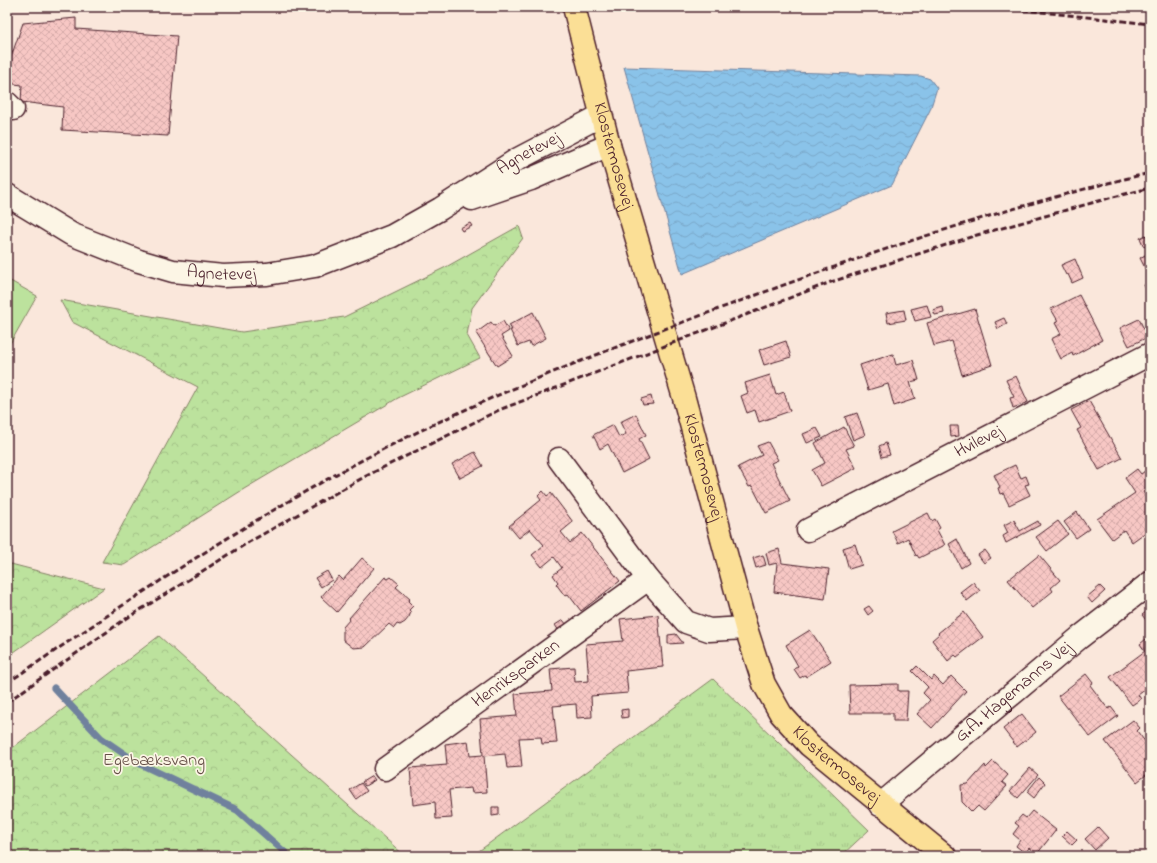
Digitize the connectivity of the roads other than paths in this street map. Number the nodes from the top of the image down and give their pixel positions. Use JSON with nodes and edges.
{"nodes":[{"id":1,"x":574,"y":7,"type":"edge"},
{"id":2,"x":600,"y":116,"type":"junction"},
{"id":3,"x":609,"y":145,"type":"junction"},
{"id":4,"x":7,"y":196,"type":"edge"},
{"id":5,"x":440,"y":210,"type":"junction"},
{"id":6,"x":1150,"y":354,"type":"edge"},
{"id":7,"x":559,"y":460,"type":"dead end"},
{"id":8,"x":808,"y":530,"type":"dead end"},
{"id":9,"x":648,"y":579,"type":"junction"},
{"id":10,"x":1150,"y":583,"type":"edge"},
{"id":11,"x":746,"y":628,"type":"junction"},
{"id":12,"x":385,"y":769,"type":"dead end"},
{"id":13,"x":880,"y":805,"type":"junction"},
{"id":14,"x":945,"y":856,"type":"edge"}],
"edges":[{"from":1,"to":2,"type":"main road","name":"Klostermosevej"},
{"from":2,"to":3,"type":"main road","name":"Klostermosevej"},
{"from":2,"to":5,"type":"street","name":"Agnetevej"},
{"from":3,"to":5,"type":"street","name":"Agnetevej"},
{"from":3,"to":11,"type":"main road","name":"Klostermosevej"},
{"from":4,"to":5,"type":"street","name":"Agnetevej"},
{"from":6,"to":8,"type":"street","name":"Hvilevej"},
{"from":7,"to":9,"type":"street"},
{"from":9,"to":11,"type":"street"},
{"from":9,"to":12,"type":"street","name":"Henriksparken"},
{"from":10,"to":13,"type":"street","name":"G.A. Hagemanns Vej"},
{"from":11,"to":13,"type":"main road","name":"Klostermosevej"},
{"from":13,"to":14,"type":"main road","name":"Klostermosevej"}]}
